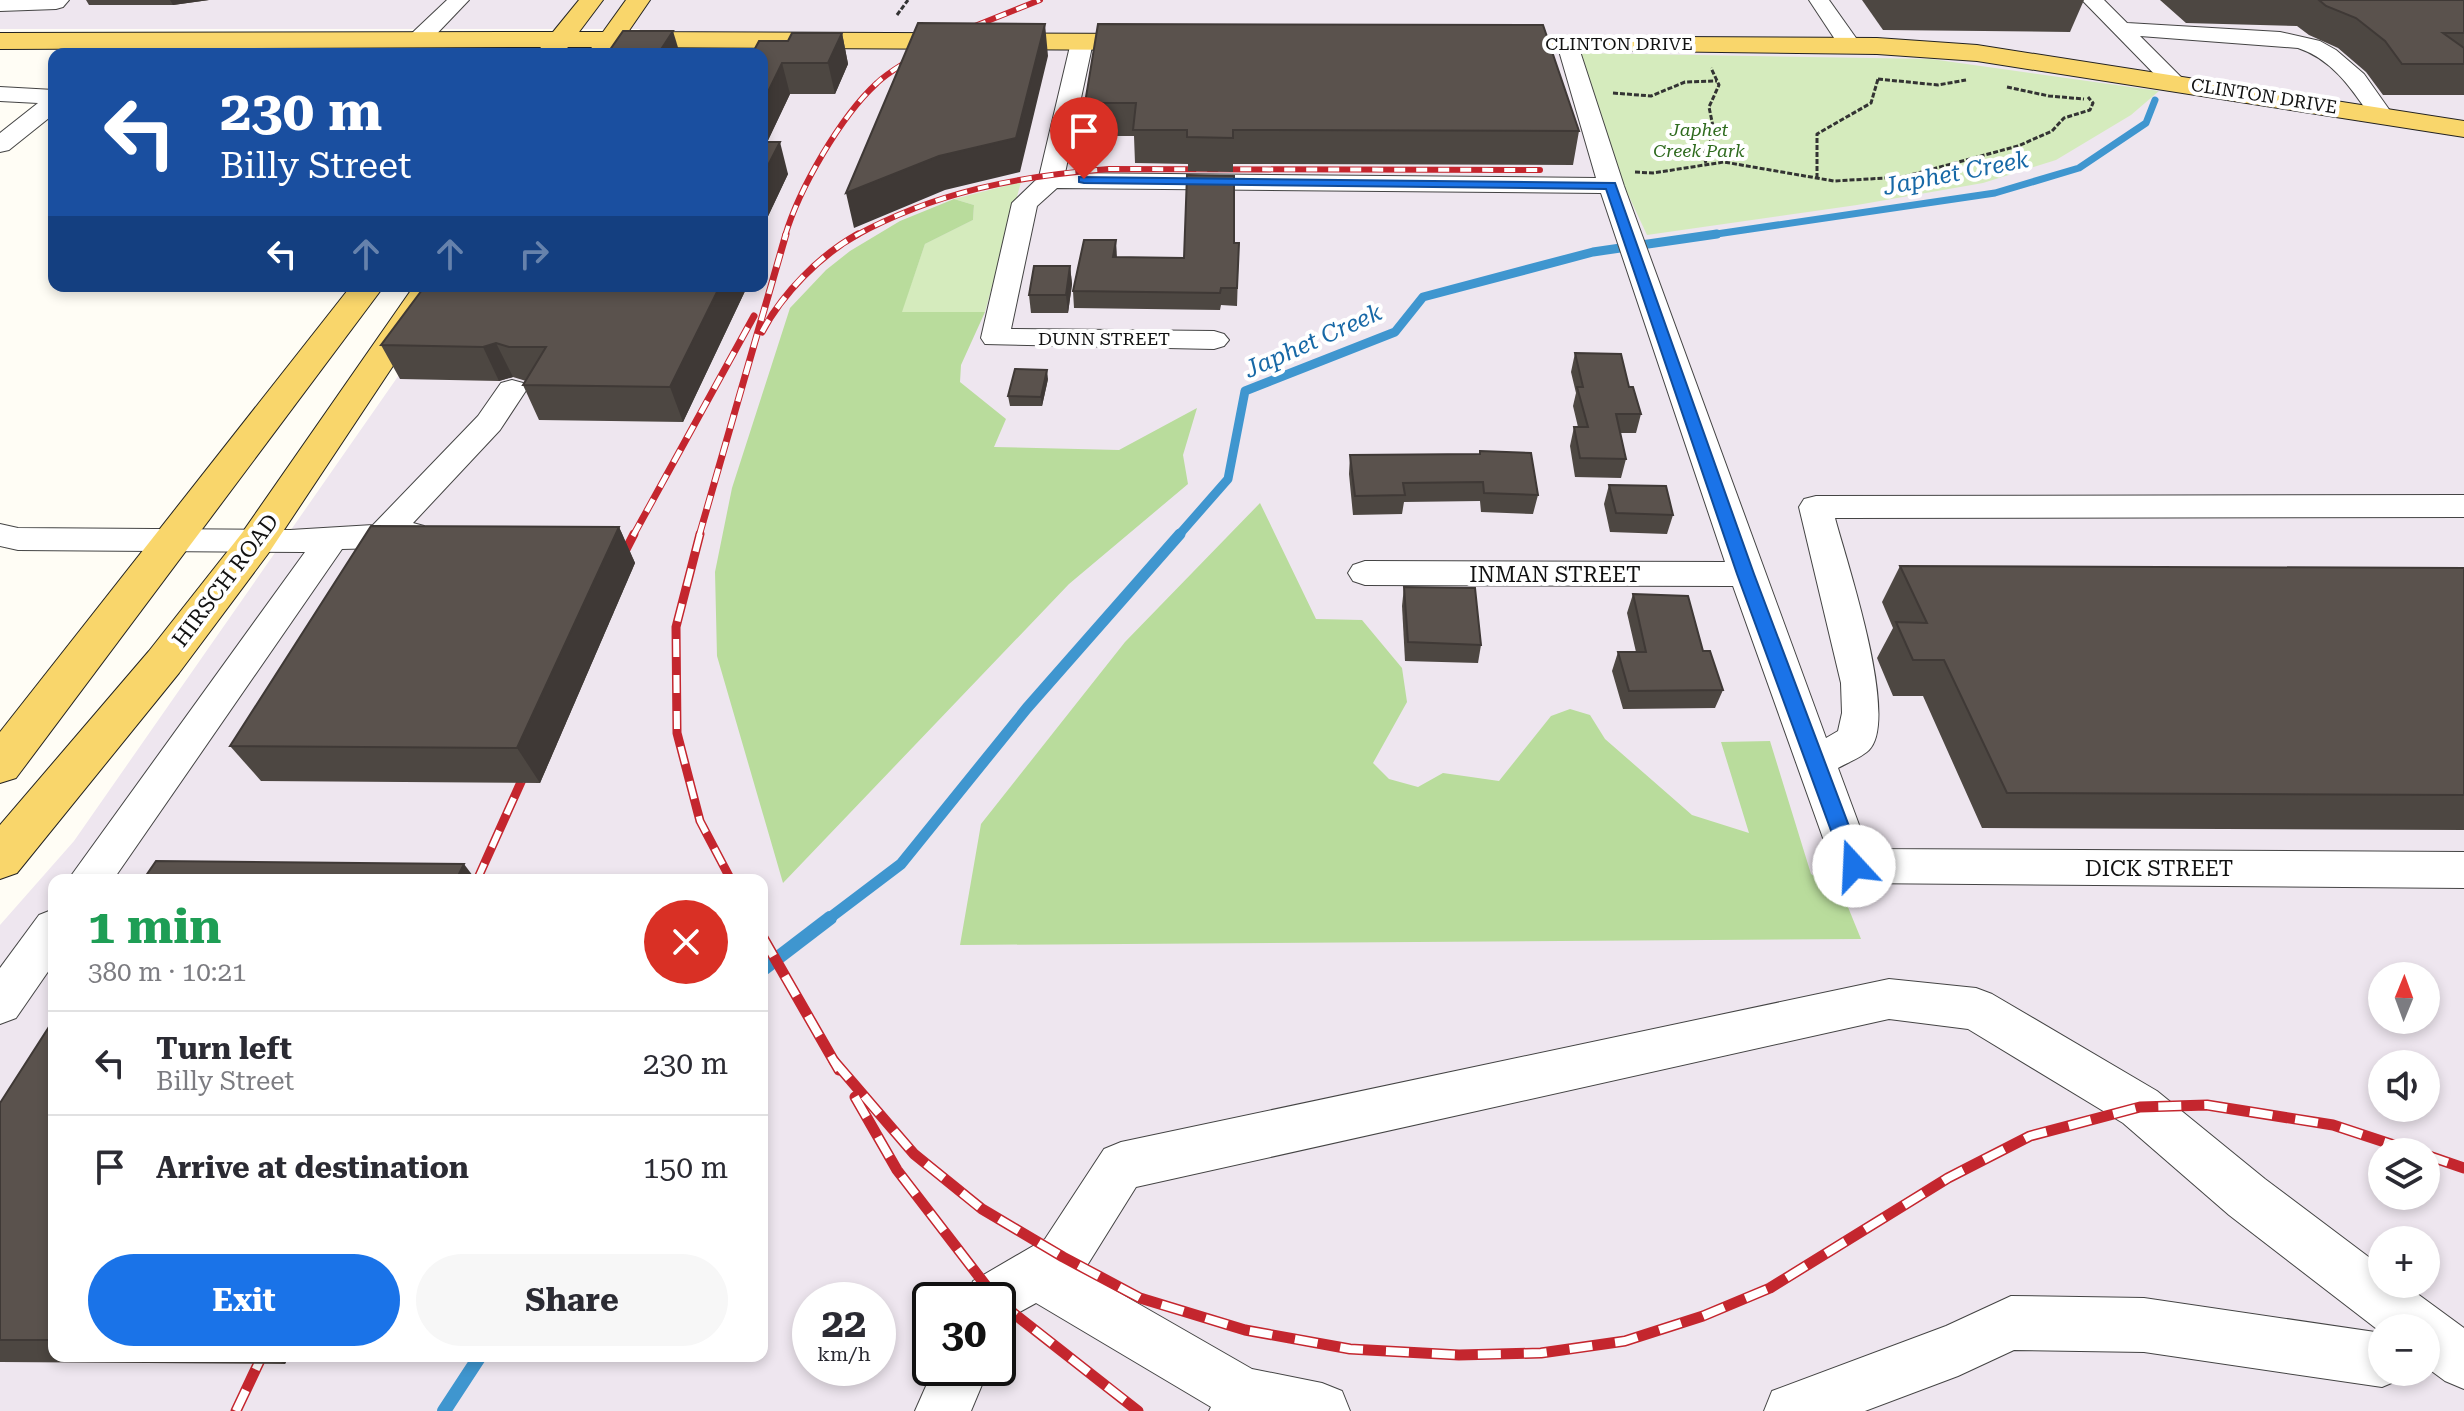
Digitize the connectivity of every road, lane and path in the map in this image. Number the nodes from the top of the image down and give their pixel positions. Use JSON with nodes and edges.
{"nodes":[{"id":1,"x":59,"y":0,"type":"edge"},
{"id":2,"x":459,"y":0,"type":"edge"},
{"id":3,"x":591,"y":0,"type":"edge"},
{"id":4,"x":638,"y":0,"type":"edge"},
{"id":5,"x":1819,"y":0,"type":"edge"},
{"id":6,"x":2092,"y":0,"type":"edge"},
{"id":7,"x":4,"y":8,"type":"edge"},
{"id":8,"x":2120,"y":29,"type":"junction"},
{"id":9,"x":419,"y":39,"type":"junction"},
{"id":10,"x":0,"y":41,"type":"edge"},
{"id":11,"x":1082,"y":42,"type":"junction"},
{"id":12,"x":1177,"y":43,"type":"edge"},
{"id":13,"x":1459,"y":43,"type":"edge"},
{"id":14,"x":1568,"y":44,"type":"junction"},
{"id":15,"x":1850,"y":45,"type":"junction"},
{"id":16,"x":555,"y":46,"type":"edge"},
{"id":17,"x":606,"y":46,"type":"edge"},
{"id":18,"x":1711,"y":68,"type":"dead end"},
{"id":19,"x":1974,"y":80,"type":"dead end"},
{"id":20,"x":1717,"y":81,"type":"junction"},
{"id":21,"x":2175,"y":82,"type":"junction"},
{"id":22,"x":1996,"y":84,"type":"dead end"},
{"id":23,"x":1608,"y":88,"type":"dead end"},
{"id":24,"x":2085,"y":90,"type":"dead end"},
{"id":25,"x":1612,"y":93,"type":"junction"},
{"id":26,"x":0,"y":94,"type":"edge"},
{"id":27,"x":48,"y":99,"type":"edge"},
{"id":28,"x":2089,"y":99,"type":"junction"},
{"id":29,"x":48,"y":105,"type":"edge"},
{"id":30,"x":1616,"y":106,"type":"dead end"},
{"id":31,"x":2381,"y":115,"type":"junction"},
{"id":32,"x":2464,"y":129,"type":"edge"},
{"id":33,"x":0,"y":145,"type":"edge"},
{"id":34,"x":1632,"y":162,"type":"dead end"},
{"id":35,"x":1706,"y":163,"type":"junction"},
{"id":36,"x":1817,"y":178,"type":"junction"},
{"id":37,"x":1051,"y":180,"type":"junction"},
{"id":38,"x":1614,"y":191,"type":"junction"},
{"id":39,"x":363,"y":292,"type":"edge"},
{"id":40,"x":426,"y":292,"type":"edge"},
{"id":41,"x":1214,"y":340,"type":"dead end"},
{"id":42,"x":512,"y":389,"type":"dead end"},
{"id":43,"x":2464,"y":506,"type":"edge"},
{"id":44,"x":447,"y":531,"type":"edge"},
{"id":45,"x":0,"y":535,"type":"edge"},
{"id":46,"x":381,"y":537,"type":"junction"},
{"id":47,"x":331,"y":540,"type":"junction"},
{"id":48,"x":173,"y":541,"type":"junction"},
{"id":49,"x":256,"y":542,"type":"junction"},
{"id":50,"x":1365,"y":573,"type":"dead end"},
{"id":51,"x":1746,"y":574,"type":"junction"},
{"id":52,"x":1816,"y":762,"type":"junction"},
{"id":53,"x":0,"y":765,"type":"edge"},
{"id":54,"x":0,"y":859,"type":"edge"},
{"id":55,"x":2464,"y":870,"type":"edge"},
{"id":56,"x":93,"y":874,"type":"edge"},
{"id":57,"x":48,"y":936,"type":"edge"},
{"id":58,"x":0,"y":1004,"type":"edge"},
{"id":59,"x":1016,"y":1284,"type":"edge"},
{"id":60,"x":1016,"y":1288,"type":"edge"},
{"id":61,"x":2401,"y":1314,"type":"edge"},
{"id":62,"x":2440,"y":1344,"type":"edge"},
{"id":63,"x":2368,"y":1358,"type":"edge"},
{"id":64,"x":2464,"y":1362,"type":"edge"},
{"id":65,"x":2440,"y":1371,"type":"edge"},
{"id":66,"x":2464,"y":1375,"type":"edge"},
{"id":67,"x":954,"y":1386,"type":"edge"},
{"id":68,"x":1240,"y":1403,"type":"edge"},
{"id":69,"x":943,"y":1411,"type":"edge"},
{"id":70,"x":1322,"y":1411,"type":"edge"},
{"id":71,"x":1792,"y":1411,"type":"edge"}],
"edges":[{"from":1,"to":7,"type":"street"},
{"from":2,"to":9,"type":"street"},
{"from":3,"to":16,"type":"main road"},
{"from":4,"to":17,"type":"main road"},
{"from":5,"to":15,"type":"street"},
{"from":6,"to":8,"type":"street"},
{"from":8,"to":21,"type":"street"},
{"from":8,"to":31,"type":"street"},
{"from":9,"to":10,"type":"main road"},
{"from":9,"to":16,"type":"main road"},
{"from":11,"to":12,"type":"main road"},
{"from":11,"to":17,"type":"main road"},
{"from":11,"to":37,"type":"street"},
{"from":13,"to":14,"type":"main road","name":"CLINTON DRIVE"},
{"from":14,"to":15,"type":"main road","name":"CLINTON DRIVE"},
{"from":14,"to":38,"type":"street"},
{"from":15,"to":21,"type":"main road","name":"CLINTON DRIVE"},
{"from":16,"to":17,"type":"main road"},
{"from":18,"to":20,"type":"path"},
{"from":19,"to":36,"type":"path"},
{"from":20,"to":25,"type":"path"},
{"from":20,"to":35,"type":"path"},
{"from":21,"to":31,"type":"main road","name":"CLINTON DRIVE"},
{"from":22,"to":28,"type":"path"},
{"from":23,"to":25,"type":"path"},
{"from":24,"to":28,"type":"path"},
{"from":25,"to":30,"type":"path"},
{"from":26,"to":27,"type":"street"},
{"from":28,"to":36,"type":"path"},
{"from":29,"to":33,"type":"street"},
{"from":31,"to":32,"type":"main road","name":"CLINTON DRIVE"},
{"from":34,"to":35,"type":"path"},
{"from":35,"to":36,"type":"path"},
{"from":37,"to":38,"type":"street"},
{"from":37,"to":41,"type":"street","name":"DUNN STREET"},
{"from":38,"to":51,"type":"street"},
{"from":39,"to":48,"type":"main road"},
{"from":40,"to":49,"type":"main road","name":"HIRSCH ROAD"},
{"from":42,"to":46,"type":"street"},
{"from":43,"to":52,"type":"street"},
{"from":44,"to":46,"type":"street"},
{"from":45,"to":48,"type":"street"},
{"from":46,"to":47,"type":"street"},
{"from":47,"to":49,"type":"street"},
{"from":47,"to":56,"type":"street"},
{"from":48,"to":49,"type":"street"},
{"from":48,"to":53,"type":"main road"},
{"from":49,"to":54,"type":"main road","name":"HIRSCH ROAD"},
{"from":50,"to":51,"type":"street","name":"INMAN STREET"},
{"from":51,"to":52,"type":"street"},
{"from":52,"to":55,"type":"street","name":"DICK STREET"},
{"from":57,"to":58,"type":"street"},
{"from":59,"to":61,"type":"street"},
{"from":60,"to":68,"type":"street"},
{"from":62,"to":64,"type":"street"},
{"from":63,"to":71,"type":"street"},
{"from":65,"to":66,"type":"street"},
{"from":67,"to":69,"type":"street"},
{"from":68,"to":70,"type":"street"}]}
